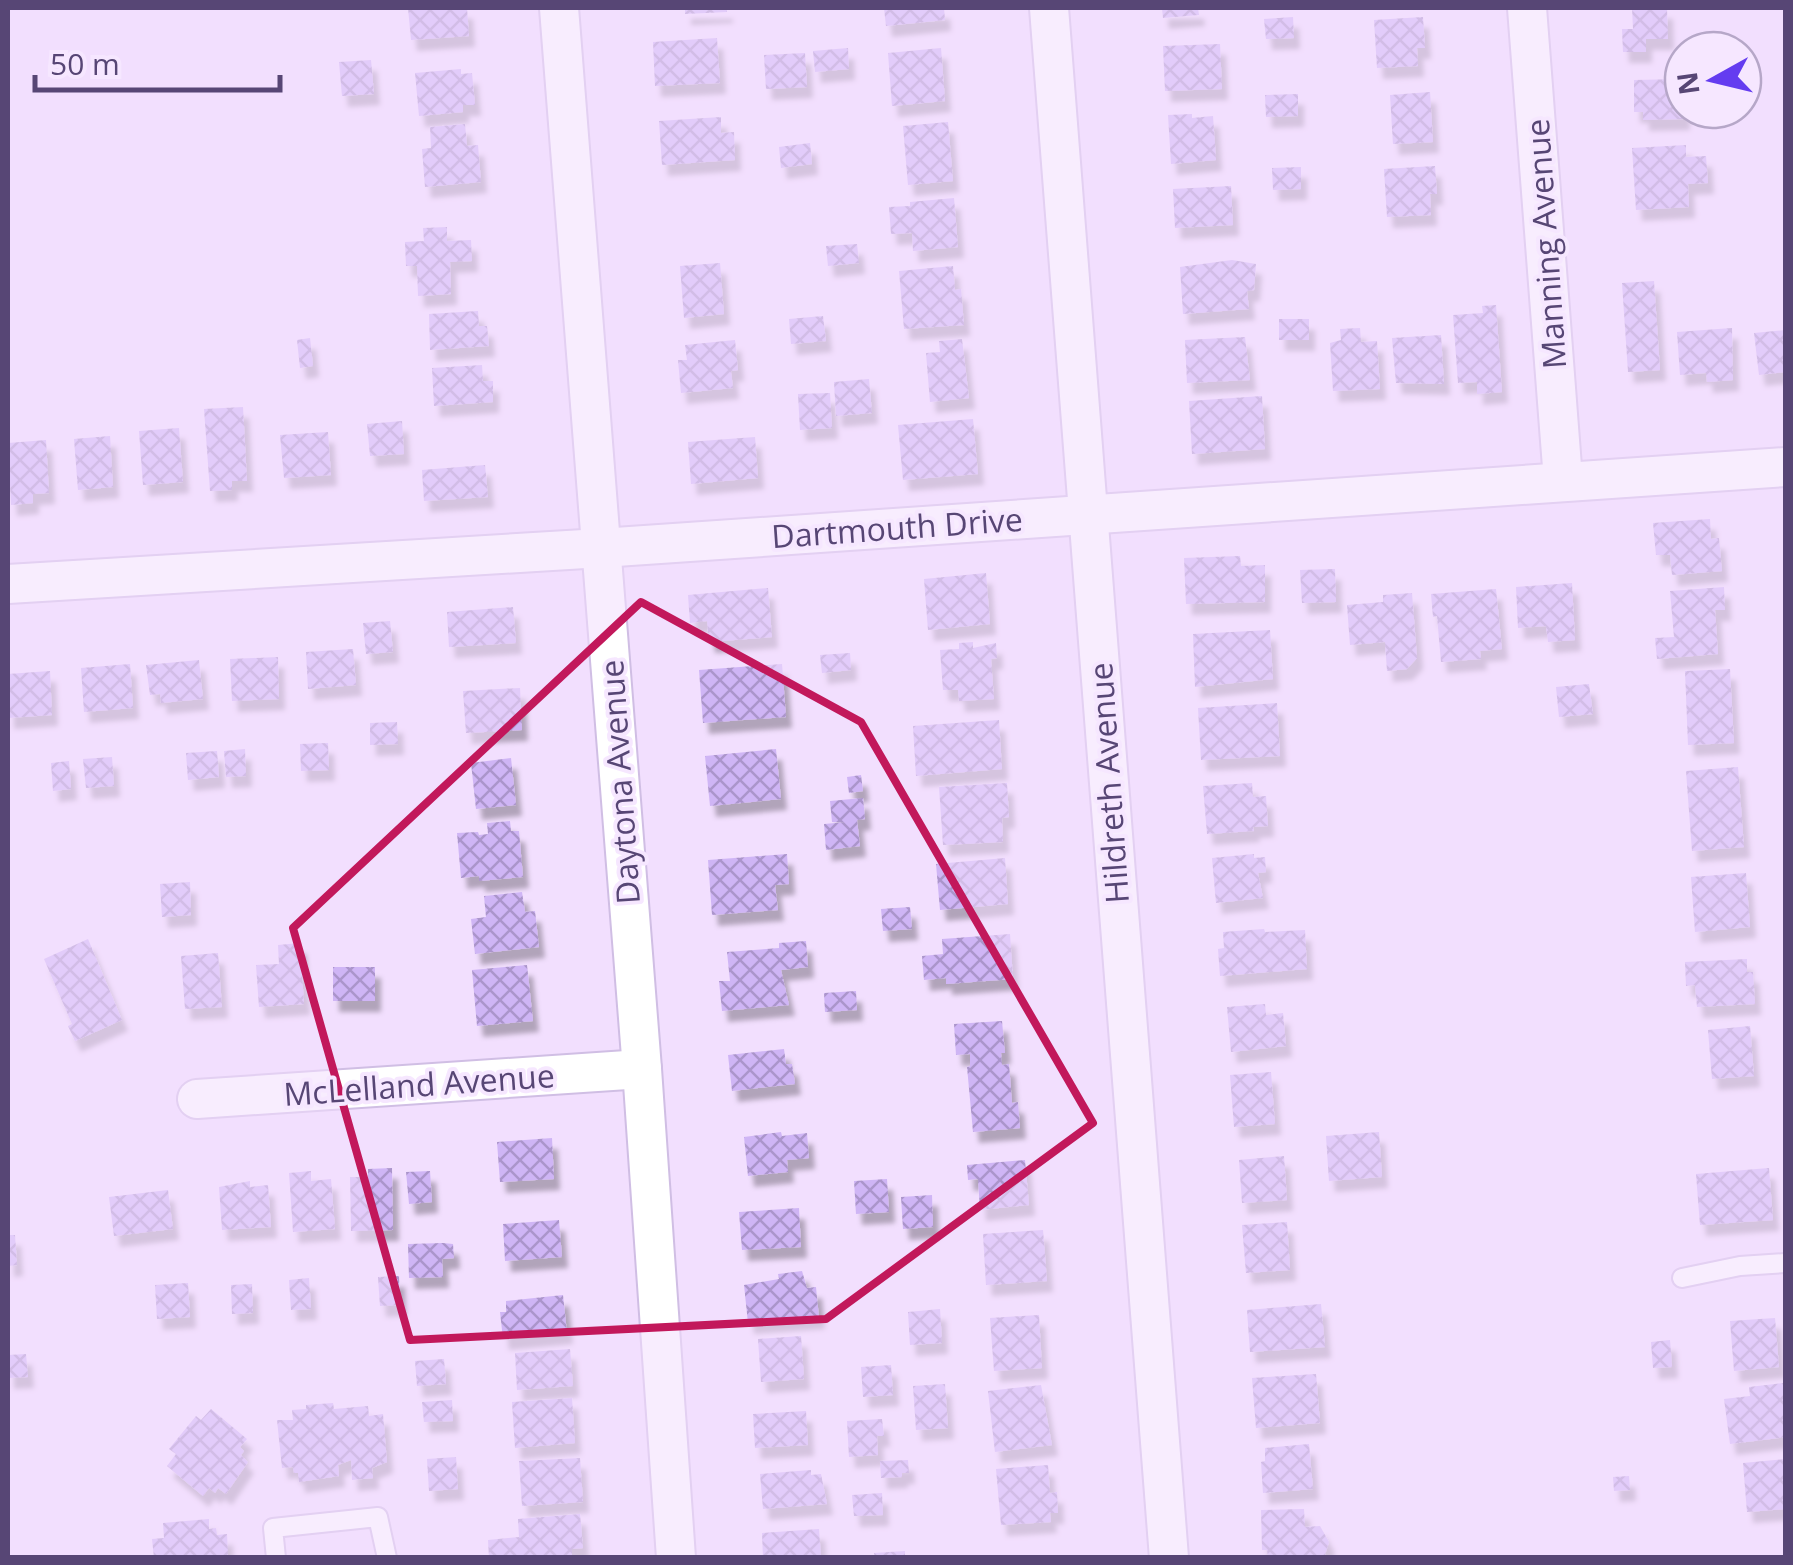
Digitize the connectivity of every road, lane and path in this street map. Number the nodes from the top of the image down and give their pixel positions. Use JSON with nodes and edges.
{"nodes":[{"id":1,"x":559,"y":8,"type":"edge"},
{"id":2,"x":1049,"y":8,"type":"edge"},
{"id":3,"x":1527,"y":8,"type":"edge"},
{"id":4,"x":1786,"y":466,"type":"edge"},
{"id":5,"x":1563,"y":480,"type":"junction"},
{"id":6,"x":1088,"y":514,"type":"junction"},
{"id":7,"x":601,"y":548,"type":"junction"},
{"id":8,"x":8,"y":584,"type":"edge"},
{"id":9,"x":642,"y":1069,"type":"junction"},
{"id":10,"x":197,"y":1099,"type":"dead end"},
{"id":11,"x":1786,"y":1263,"type":"edge"},
{"id":12,"x":1682,"y":1278,"type":"dead end"},
{"id":13,"x":276,"y":1558,"type":"edge"},
{"id":14,"x":387,"y":1558,"type":"edge"},
{"id":15,"x":676,"y":1558,"type":"edge"},
{"id":16,"x":1168,"y":1558,"type":"edge"}],
"edges":[{"from":1,"to":7,"type":"street","name":"Daytona Avenue"},
{"from":2,"to":6,"type":"street","name":"Hildreth Avenue"},
{"from":3,"to":5,"type":"street","name":"Manning Avenue"},
{"from":4,"to":5,"type":"street","name":"Dartmouth Drive"},
{"from":5,"to":6,"type":"street","name":"Dartmouth Drive"},
{"from":6,"to":7,"type":"street","name":"Dartmouth Drive"},
{"from":6,"to":16,"type":"street","name":"Hildreth Avenue"},
{"from":7,"to":8,"type":"street","name":"Dartmouth Drive"},
{"from":7,"to":9,"type":"street","name":"Daytona Avenue"},
{"from":9,"to":10,"type":"street","name":"McLelland Avenue"},
{"from":9,"to":15,"type":"street","name":"Daytona Avenue"},
{"from":11,"to":12,"type":"lane"},
{"from":13,"to":14,"type":"lane"}]}
